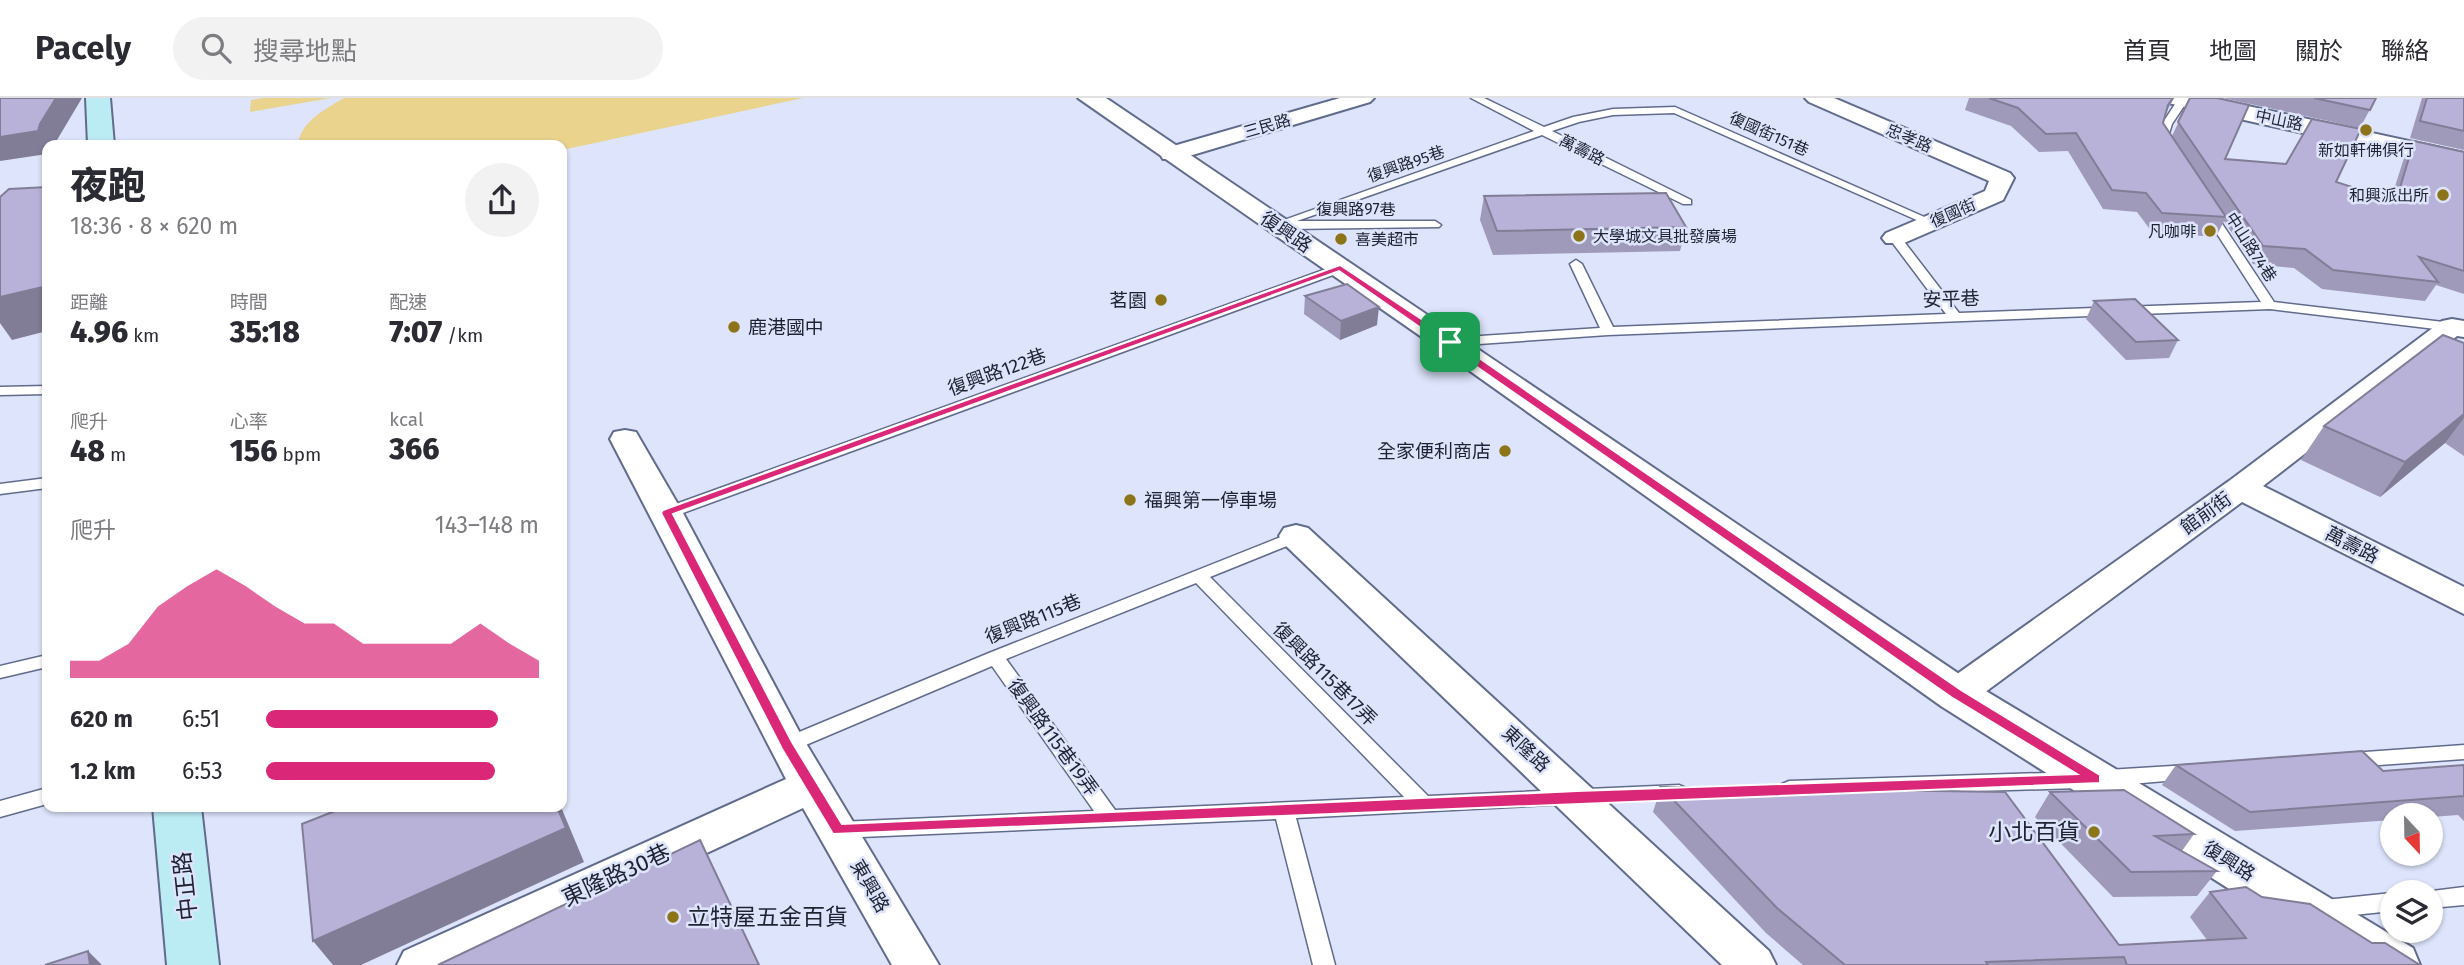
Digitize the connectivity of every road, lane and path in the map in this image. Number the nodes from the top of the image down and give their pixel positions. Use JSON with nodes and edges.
{"nodes":[{"id":1,"x":98,"y":98,"type":"edge"},
{"id":2,"x":1090,"y":98,"type":"edge"},
{"id":3,"x":1363,"y":98,"type":"edge"},
{"id":4,"x":1476,"y":98,"type":"edge"},
{"id":5,"x":1816,"y":98,"type":"edge"},
{"id":6,"x":2180,"y":99,"type":"edge"},
{"id":7,"x":1546,"y":132,"type":"junction"},
{"id":8,"x":101,"y":140,"type":"edge"},
{"id":9,"x":1171,"y":154,"type":"junction"},
{"id":10,"x":2464,"y":161,"type":"edge"},
{"id":11,"x":2176,"y":162,"type":"edge"},
{"id":12,"x":2002,"y":178,"type":"joint"},
{"id":13,"x":1687,"y":202,"type":"dead end"},
{"id":14,"x":2205,"y":206,"type":"edge"},
{"id":15,"x":1932,"y":223,"type":"junction"},
{"id":16,"x":1276,"y":225,"type":"junction"},
{"id":17,"x":1435,"y":225,"type":"dead end"},
{"id":18,"x":1895,"y":238,"type":"joint"},
{"id":19,"x":1576,"y":264,"type":"dead end"},
{"id":20,"x":1340,"y":268,"type":"junction"},
{"id":21,"x":2270,"y":304,"type":"junction"},
{"id":22,"x":1956,"y":318,"type":"junction"},
{"id":23,"x":2458,"y":328,"type":"edge"},
{"id":24,"x":1608,"y":331,"type":"junction"},
{"id":25,"x":1450,"y":342,"type":"junction"},
{"id":26,"x":42,"y":390,"type":"edge"},
{"id":27,"x":0,"y":391,"type":"edge"},
{"id":28,"x":625,"y":439,"type":"dead end"},
{"id":29,"x":42,"y":484,"type":"edge"},
{"id":30,"x":2240,"y":488,"type":"junction"},
{"id":31,"x":0,"y":489,"type":"edge"},
{"id":32,"x":667,"y":513,"type":"junction"},
{"id":33,"x":1296,"y":536,"type":"joint"},
{"id":34,"x":1198,"y":575,"type":"junction"},
{"id":35,"x":2464,"y":602,"type":"edge"},
{"id":36,"x":995,"y":657,"type":"junction"},
{"id":37,"x":42,"y":663,"type":"edge"},
{"id":38,"x":0,"y":672,"type":"edge"},
{"id":39,"x":1956,"y":694,"type":"junction"},
{"id":40,"x":787,"y":746,"type":"junction"},
{"id":41,"x":2464,"y":752,"type":"edge"},
{"id":42,"x":2328,"y":762,"type":"edge"},
{"id":43,"x":2205,"y":771,"type":"edge"},
{"id":44,"x":2096,"y":779,"type":"junction"},
{"id":45,"x":811,"y":786,"type":"junction"},
{"id":46,"x":1768,"y":790,"type":"edge"},
{"id":47,"x":1699,"y":792,"type":"edge"},
{"id":48,"x":1577,"y":796,"type":"junction"},
{"id":49,"x":42,"y":797,"type":"edge"},
{"id":50,"x":1422,"y":803,"type":"junction"},
{"id":51,"x":0,"y":809,"type":"edge"},
{"id":52,"x":1284,"y":810,"type":"junction"},
{"id":53,"x":178,"y":812,"type":"edge"},
{"id":54,"x":1110,"y":818,"type":"junction"},
{"id":55,"x":838,"y":830,"type":"junction"},
{"id":56,"x":2464,"y":896,"type":"edge"},
{"id":57,"x":2443,"y":898,"type":"edge"},
{"id":58,"x":2380,"y":903,"type":"edge"},
{"id":59,"x":2308,"y":910,"type":"junction"},
{"id":60,"x":193,"y":965,"type":"edge"},
{"id":61,"x":420,"y":965,"type":"edge"},
{"id":62,"x":915,"y":965,"type":"edge"},
{"id":63,"x":1324,"y":965,"type":"edge"},
{"id":64,"x":1753,"y":965,"type":"edge"},
{"id":65,"x":2394,"y":965,"type":"edge"}],
"edges":[{"from":1,"to":8,"type":"main road"},
{"from":2,"to":9,"type":"street","name":"復興路"},
{"from":3,"to":9,"type":"street","name":"三民路"},
{"from":4,"to":7,"type":"lane","name":"萬壽路"},
{"from":5,"to":12,"type":"street","name":"忠孝路"},
{"from":6,"to":10,"type":"street","name":"中山路"},
{"from":6,"to":11,"type":"lane"},
{"from":7,"to":13,"type":"lane","name":"萬壽路"},
{"from":7,"to":15,"type":"lane","name":"復國街151巷"},
{"from":7,"to":16,"type":"lane","name":"復興路95巷"},
{"from":9,"to":16,"type":"street","name":"復興路"},
{"from":12,"to":15,"type":"street","name":"復國街"},
{"from":14,"to":21,"type":"lane","name":"中山路74巷"},
{"from":15,"to":18,"type":"street","name":"復國街"},
{"from":16,"to":17,"type":"lane","name":"復興路97巷"},
{"from":16,"to":20,"type":"street","name":"復興路"},
{"from":18,"to":22,"type":"lane"},
{"from":19,"to":24,"type":"lane"},
{"from":20,"to":25,"type":"street","name":"復興路"},
{"from":20,"to":32,"type":"lane","name":"復興路122巷"},
{"from":21,"to":22,"type":"lane","name":"安平巷"},
{"from":21,"to":23,"type":"lane","name":"安平巷"},
{"from":22,"to":24,"type":"lane","name":"安平巷"},
{"from":23,"to":30,"type":"street","name":"館前街"},
{"from":24,"to":25,"type":"lane","name":"安平巷"},
{"from":25,"to":39,"type":"street","name":"復興路"},
{"from":26,"to":27,"type":"lane"},
{"from":28,"to":32,"type":"street","name":"東興路"},
{"from":29,"to":31,"type":"lane"},
{"from":30,"to":35,"type":"street","name":"萬壽路"},
{"from":30,"to":39,"type":"street","name":"館前街"},
{"from":32,"to":40,"type":"street","name":"東興路"},
{"from":33,"to":34,"type":"lane","name":"復興路115巷"},
{"from":33,"to":48,"type":"street","name":"東隆路"},
{"from":34,"to":36,"type":"lane","name":"復興路115巷"},
{"from":34,"to":50,"type":"lane","name":"復興路115巷17弄"},
{"from":36,"to":40,"type":"lane","name":"復興路115巷"},
{"from":36,"to":54,"type":"lane","name":"復興路115巷19弄"},
{"from":37,"to":38,"type":"lane"},
{"from":39,"to":44,"type":"street","name":"復興路"},
{"from":40,"to":45,"type":"street","name":"東興路"},
{"from":41,"to":42,"type":"lane"},
{"from":43,"to":44,"type":"lane"},
{"from":44,"to":46,"type":"lane"},
{"from":44,"to":59,"type":"street","name":"復興路"},
{"from":45,"to":55,"type":"street","name":"東興路"},
{"from":45,"to":61,"type":"street","name":"東隆路30巷"},
{"from":47,"to":48,"type":"lane"},
{"from":48,"to":50,"type":"lane"},
{"from":48,"to":64,"type":"street","name":"東隆路"},
{"from":49,"to":51,"type":"lane"},
{"from":50,"to":52,"type":"lane"},
{"from":52,"to":54,"type":"lane"},
{"from":52,"to":63,"type":"lane"},
{"from":53,"to":60,"type":"main road","name":"中正路"},
{"from":54,"to":55,"type":"lane"},
{"from":55,"to":62,"type":"street","name":"東興路"},
{"from":56,"to":57,"type":"lane"},
{"from":58,"to":59,"type":"lane"},
{"from":59,"to":65,"type":"street","name":"復興路"}]}
